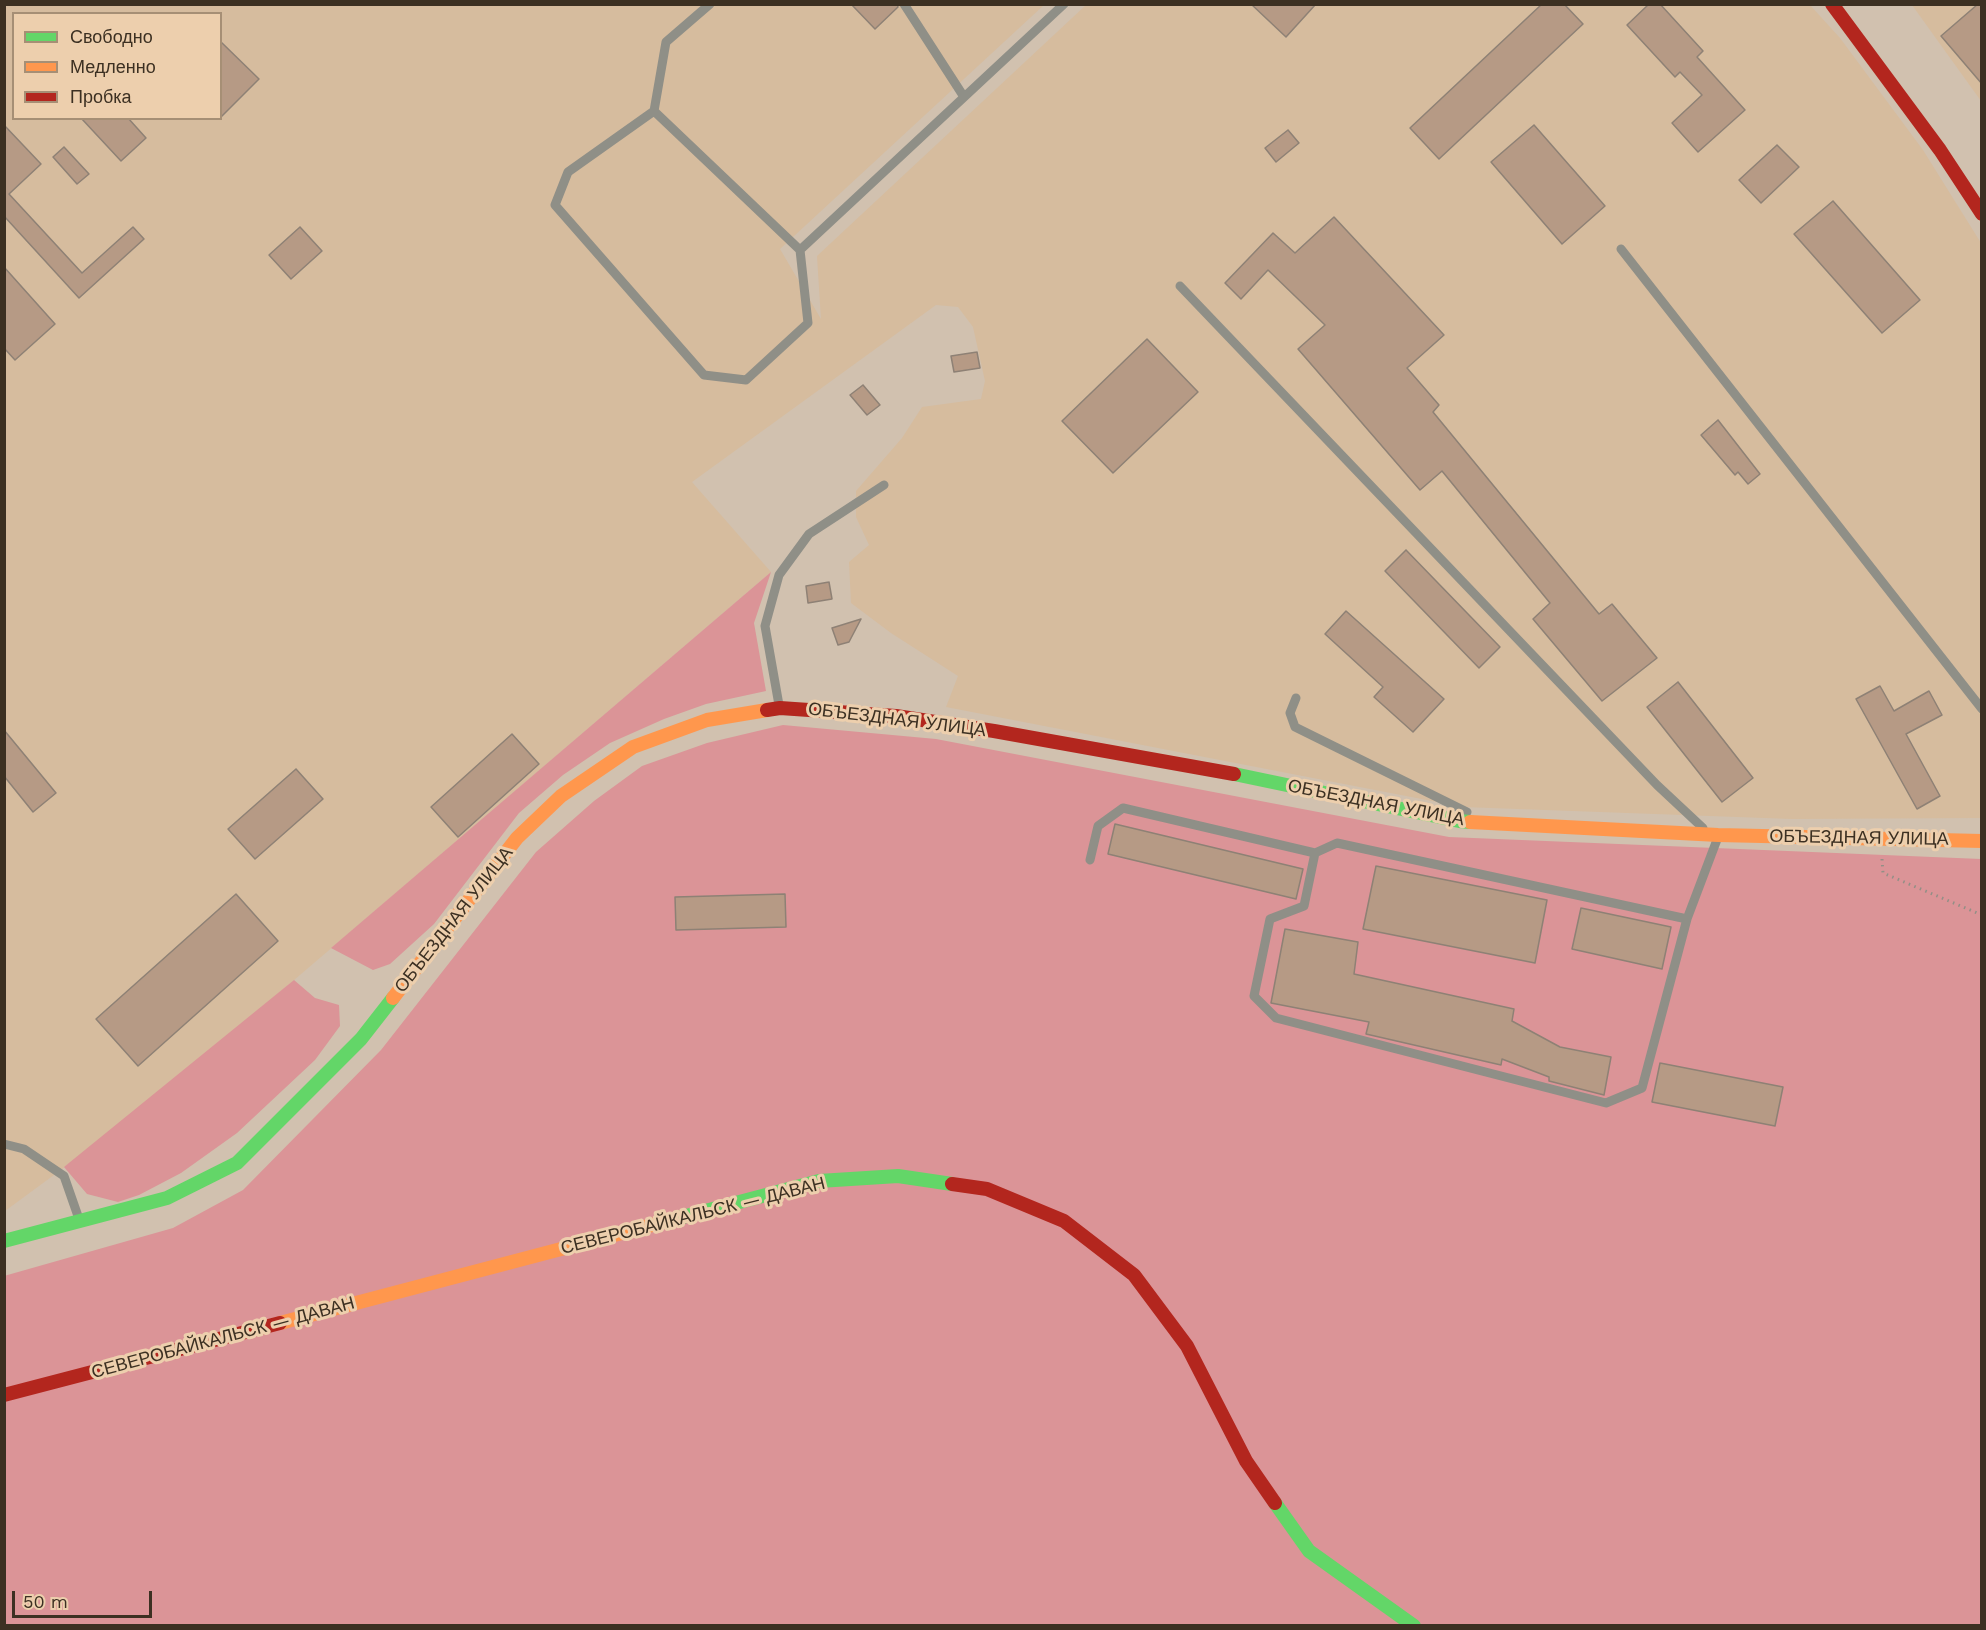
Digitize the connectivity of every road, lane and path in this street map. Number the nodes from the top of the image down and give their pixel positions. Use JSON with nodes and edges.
{"nodes":[{"id":1,"x":710,"y":4,"type":"edge"},
{"id":2,"x":904,"y":4,"type":"edge"},
{"id":3,"x":1064,"y":4,"type":"edge"},
{"id":4,"x":1832,"y":4,"type":"edge"},
{"id":5,"x":964,"y":97,"type":"junction"},
{"id":6,"x":654,"y":111,"type":"junction"},
{"id":7,"x":1982,"y":214,"type":"edge"},
{"id":8,"x":1621,"y":249,"type":"dead end"},
{"id":9,"x":800,"y":250,"type":"junction"},
{"id":10,"x":1180,"y":286,"type":"dead end"},
{"id":11,"x":884,"y":485,"type":"dead end"},
{"id":12,"x":1296,"y":698,"type":"dead end"},
{"id":13,"x":780,"y":708,"type":"junction"},
{"id":14,"x":1982,"y":709,"type":"edge"},
{"id":15,"x":1488,"y":823,"type":"junction"},
{"id":16,"x":1714,"y":834,"type":"junction"},
{"id":17,"x":1881,"y":839,"type":"junction"},
{"id":18,"x":1982,"y":841,"type":"edge"},
{"id":19,"x":1315,"y":853,"type":"junction"},
{"id":20,"x":1090,"y":860,"type":"dead end"},
{"id":21,"x":1982,"y":915,"type":"edge"},
{"id":22,"x":1687,"y":919,"type":"junction"},
{"id":23,"x":4,"y":1144,"type":"edge"},
{"id":24,"x":79,"y":1221,"type":"junction"},
{"id":25,"x":4,"y":1241,"type":"edge"},
{"id":26,"x":4,"y":1395,"type":"edge"},
{"id":27,"x":1414,"y":1626,"type":"edge"}],
"edges":[{"from":1,"to":6,"type":"lane"},
{"from":2,"to":5,"type":"lane"},
{"from":3,"to":5,"type":"lane"},
{"from":4,"to":7,"type":"street"},
{"from":5,"to":9,"type":"lane"},
{"from":6,"to":9,"type":"lane"},
{"from":6,"to":9,"type":"lane"},
{"from":8,"to":14,"type":"lane"},
{"from":10,"to":16,"type":"lane"},
{"from":11,"to":13,"type":"lane"},
{"from":12,"to":15,"type":"lane"},
{"from":13,"to":15,"type":"street","name":"ОБЪЕЗДНАЯ УЛИЦА"},
{"from":13,"to":24,"type":"street","name":"ОБЪЕЗДНАЯ УЛИЦА"},
{"from":15,"to":16,"type":"street","name":"ОБЪЕЗДНАЯ УЛИЦА"},
{"from":16,"to":17,"type":"street","name":"ОБЪЕЗДНАЯ УЛИЦА"},
{"from":16,"to":22,"type":"lane"},
{"from":17,"to":18,"type":"street","name":"ОБЪЕЗДНАЯ УЛИЦА"},
{"from":17,"to":21,"type":"path"},
{"from":19,"to":20,"type":"lane"},
{"from":19,"to":22,"type":"lane"},
{"from":19,"to":22,"type":"lane"},
{"from":23,"to":24,"type":"lane"},
{"from":24,"to":25,"type":"street","name":"ОБЪЕЗДНАЯ УЛИЦА"},
{"from":26,"to":27,"type":"street","name":"СЕВЕРОБАЙКАЛЬСК — ДАВАН"}]}
